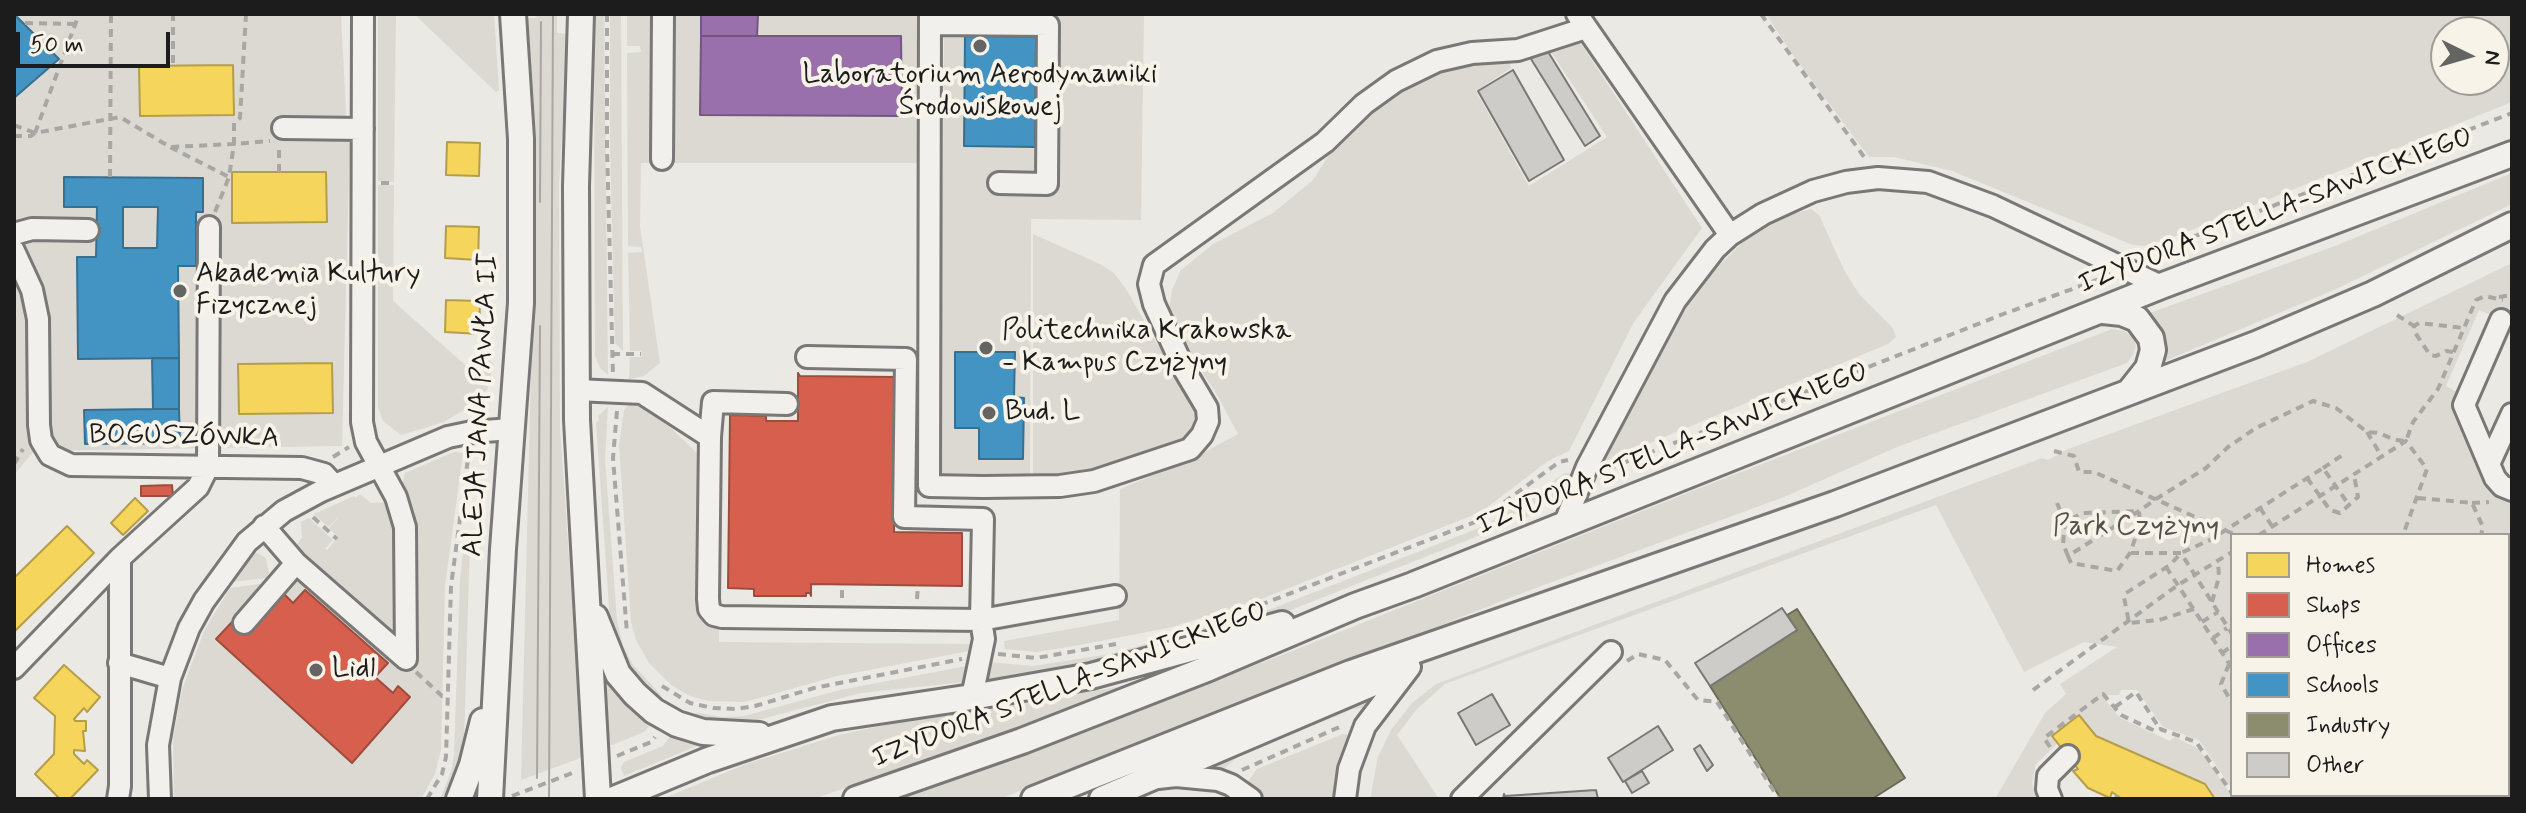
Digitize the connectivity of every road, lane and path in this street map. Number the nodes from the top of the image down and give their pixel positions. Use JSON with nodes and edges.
{"nodes":[{"id":1,"x":79,"y":14,"type":"edge"},
{"id":2,"x":111,"y":14,"type":"edge"},
{"id":3,"x":173,"y":14,"type":"edge"},
{"id":4,"x":246,"y":14,"type":"edge"},
{"id":5,"x":363,"y":14,"type":"edge"},
{"id":6,"x":513,"y":14,"type":"edge"},
{"id":7,"x":581,"y":14,"type":"edge"},
{"id":8,"x":607,"y":14,"type":"edge"},
{"id":9,"x":663,"y":14,"type":"edge"},
{"id":10,"x":1761,"y":14,"type":"edge"},
{"id":11,"x":930,"y":19,"type":"edge"},
{"id":12,"x":1582,"y":21,"type":"edge"},
{"id":13,"x":25,"y":23,"type":"dead end"},
{"id":14,"x":75,"y":24,"type":"junction"},
{"id":15,"x":173,"y":63,"type":"dead end"},
{"id":16,"x":2512,"y":113,"type":"edge"},
{"id":17,"x":109,"y":120,"type":"junction"},
{"id":18,"x":14,"y":125,"type":"edge"},
{"id":19,"x":283,"y":128,"type":"joint"},
{"id":20,"x":363,"y":129,"type":"junction"},
{"id":21,"x":35,"y":133,"type":"junction"},
{"id":22,"x":14,"y":136,"type":"edge"},
{"id":23,"x":234,"y":144,"type":"junction"},
{"id":24,"x":170,"y":147,"type":"junction"},
{"id":25,"x":279,"y":150,"type":"dead end"},
{"id":26,"x":2512,"y":154,"type":"edge"},
{"id":27,"x":662,"y":159,"type":"dead end"},
{"id":28,"x":279,"y":172,"type":"dead end"},
{"id":29,"x":110,"y":177,"type":"dead end"},
{"id":30,"x":229,"y":177,"type":"junction"},
{"id":31,"x":1878,"y":178,"type":"junction"},
{"id":32,"x":999,"y":183,"type":"dead end"},
{"id":33,"x":2512,"y":225,"type":"edge"},
{"id":34,"x":209,"y":227,"type":"joint"},
{"id":35,"x":88,"y":230,"type":"dead end"},
{"id":36,"x":14,"y":234,"type":"edge"},
{"id":37,"x":1730,"y":235,"type":"junction"},
{"id":38,"x":14,"y":251,"type":"edge"},
{"id":39,"x":2115,"y":265,"type":"junction"},
{"id":40,"x":2161,"y":286,"type":"junction"},
{"id":41,"x":2512,"y":295,"type":"edge"},
{"id":42,"x":2103,"y":311,"type":"junction"},
{"id":43,"x":2397,"y":315,"type":"dead end"},
{"id":44,"x":2501,"y":320,"type":"dead end"},
{"id":45,"x":2414,"y":326,"type":"junction"},
{"id":46,"x":2464,"y":328,"type":"junction"},
{"id":47,"x":2453,"y":352,"type":"junction"},
{"id":48,"x":612,"y":354,"type":"junction"},
{"id":49,"x":641,"y":354,"type":"dead end"},
{"id":50,"x":807,"y":357,"type":"dead end"},
{"id":51,"x":906,"y":359,"type":"junction"},
{"id":52,"x":931,"y":359,"type":"junction"},
{"id":53,"x":576,"y":390,"type":"junction"},
{"id":54,"x":2127,"y":393,"type":"junction"},
{"id":55,"x":617,"y":396,"type":"junction"},
{"id":56,"x":787,"y":404,"type":"dead end"},
{"id":57,"x":2512,"y":414,"type":"edge"},
{"id":58,"x":511,"y":429,"type":"junction"},
{"id":59,"x":2367,"y":432,"type":"junction"},
{"id":60,"x":710,"y":437,"type":"junction"},
{"id":61,"x":2406,"y":441,"type":"junction"},
{"id":62,"x":351,"y":443,"type":"dead end"},
{"id":63,"x":469,"y":450,"type":"dead end"},
{"id":64,"x":2054,"y":451,"type":"dead end"},
{"id":65,"x":2344,"y":454,"type":"dead end"},
{"id":66,"x":323,"y":457,"type":"dead end"},
{"id":67,"x":2382,"y":457,"type":"junction"},
{"id":68,"x":2489,"y":464,"type":"junction"},
{"id":69,"x":380,"y":466,"type":"junction"},
{"id":70,"x":208,"y":467,"type":"junction"},
{"id":71,"x":1587,"y":467,"type":"junction"},
{"id":72,"x":2323,"y":468,"type":"junction"},
{"id":73,"x":2354,"y":475,"type":"junction"},
{"id":74,"x":2307,"y":478,"type":"junction"},
{"id":75,"x":334,"y":485,"type":"junction"},
{"id":76,"x":2335,"y":486,"type":"junction"},
{"id":77,"x":983,"y":487,"type":"junction"},
{"id":78,"x":2504,"y":493,"type":"edge"},
{"id":79,"x":2320,"y":497,"type":"junction"},
{"id":80,"x":2418,"y":498,"type":"junction"},
{"id":81,"x":2156,"y":499,"type":"junction"},
{"id":82,"x":2057,"y":503,"type":"dead end"},
{"id":83,"x":2472,"y":503,"type":"junction"},
{"id":84,"x":2349,"y":505,"type":"junction"},
{"id":85,"x":2260,"y":508,"type":"junction"},
{"id":86,"x":2139,"y":511,"type":"junction"},
{"id":87,"x":308,"y":513,"type":"dead end"},
{"id":88,"x":983,"y":519,"type":"junction"},
{"id":89,"x":2065,"y":522,"type":"junction"},
{"id":90,"x":1564,"y":525,"type":"junction"},
{"id":91,"x":264,"y":526,"type":"junction"},
{"id":92,"x":2273,"y":526,"type":"junction"},
{"id":93,"x":2225,"y":530,"type":"junction"},
{"id":94,"x":2232,"y":533,"type":"edge"},
{"id":95,"x":2262,"y":533,"type":"edge"},
{"id":96,"x":2404,"y":533,"type":"edge"},
{"id":97,"x":2482,"y":533,"type":"edge"},
{"id":98,"x":337,"y":539,"type":"dead end"},
{"id":99,"x":2130,"y":553,"type":"junction"},
{"id":100,"x":2181,"y":553,"type":"junction"},
{"id":101,"x":2230,"y":553,"type":"edge"},
{"id":102,"x":2068,"y":556,"type":"junction"},
{"id":103,"x":120,"y":558,"type":"junction"},
{"id":104,"x":2218,"y":560,"type":"junction"},
{"id":105,"x":296,"y":563,"type":"junction"},
{"id":106,"x":2166,"y":567,"type":"junction"},
{"id":107,"x":2194,"y":575,"type":"junction"},
{"id":108,"x":2178,"y":585,"type":"junction"},
{"id":109,"x":588,"y":588,"type":"junction"},
{"id":110,"x":1115,"y":596,"type":"dead end"},
{"id":111,"x":2212,"y":602,"type":"junction"},
{"id":112,"x":1355,"y":606,"type":"junction"},
{"id":113,"x":1247,"y":609,"type":"dead end"},
{"id":114,"x":2194,"y":609,"type":"junction"},
{"id":115,"x":2218,"y":612,"type":"junction"},
{"id":116,"x":981,"y":620,"type":"junction"},
{"id":117,"x":2202,"y":622,"type":"junction"},
{"id":118,"x":244,"y":623,"type":"dead end"},
{"id":119,"x":2129,"y":623,"type":"junction"},
{"id":120,"x":2227,"y":627,"type":"junction"},
{"id":121,"x":2230,"y":631,"type":"edge"},
{"id":122,"x":2213,"y":638,"type":"junction"},
{"id":123,"x":628,"y":639,"type":"dead end"},
{"id":124,"x":1127,"y":641,"type":"dead end"},
{"id":125,"x":499,"y":644,"type":"junction"},
{"id":126,"x":1439,"y":644,"type":"junction"},
{"id":127,"x":2230,"y":647,"type":"edge"},
{"id":128,"x":2222,"y":653,"type":"junction"},
{"id":129,"x":981,"y":655,"type":"junction"},
{"id":130,"x":1614,"y":660,"type":"joint"},
{"id":131,"x":119,"y":663,"type":"junction"},
{"id":132,"x":2230,"y":665,"type":"edge"},
{"id":133,"x":1410,"y":667,"type":"junction"},
{"id":134,"x":14,"y":668,"type":"edge"},
{"id":135,"x":2230,"y":668,"type":"edge"},
{"id":136,"x":170,"y":678,"type":"junction"},
{"id":137,"x":420,"y":678,"type":"dead end"},
{"id":138,"x":654,"y":679,"type":"dead end"},
{"id":139,"x":2033,"y":690,"type":"dead end"},
{"id":140,"x":2229,"y":692,"type":"edge"},
{"id":141,"x":448,"y":696,"type":"junction"},
{"id":142,"x":972,"y":697,"type":"junction"},
{"id":143,"x":2115,"y":707,"type":"junction"},
{"id":144,"x":1365,"y":726,"type":"junction"},
{"id":145,"x":2160,"y":729,"type":"junction"},
{"id":146,"x":785,"y":732,"type":"junction"},
{"id":147,"x":658,"y":734,"type":"dead end"},
{"id":148,"x":2060,"y":753,"type":"joint"},
{"id":149,"x":614,"y":757,"type":"dead end"},
{"id":150,"x":585,"y":767,"type":"dead end"},
{"id":151,"x":1150,"y":779,"type":"junction"},
{"id":152,"x":1231,"y":785,"type":"junction"},
{"id":153,"x":2230,"y":790,"type":"edge"},
{"id":154,"x":519,"y":794,"type":"dead end"},
{"id":155,"x":118,"y":799,"type":"edge"},
{"id":156,"x":160,"y":799,"type":"edge"},
{"id":157,"x":427,"y":799,"type":"edge"},
{"id":158,"x":459,"y":799,"type":"edge"},
{"id":159,"x":490,"y":799,"type":"edge"},
{"id":160,"x":598,"y":799,"type":"edge"},
{"id":161,"x":614,"y":799,"type":"edge"},
{"id":162,"x":856,"y":799,"type":"edge"},
{"id":163,"x":1034,"y":799,"type":"edge"},
{"id":164,"x":1102,"y":799,"type":"edge"},
{"id":165,"x":1251,"y":799,"type":"edge"},
{"id":166,"x":1345,"y":799,"type":"edge"},
{"id":167,"x":1462,"y":799,"type":"edge"},
{"id":168,"x":1779,"y":799,"type":"edge"},
{"id":169,"x":2051,"y":799,"type":"edge"}],
"edges":[{"from":1,"to":14,"type":"path"},
{"from":2,"to":17,"type":"path"},
{"from":3,"to":15,"type":"path"},
{"from":4,"to":23,"type":"path"},
{"from":5,"to":20,"type":"street"},
{"from":6,"to":58,"type":"main road","name":"ALEJA JANA PAWŁA II"},
{"from":7,"to":53,"type":"main road"},
{"from":8,"to":48,"type":"path"},
{"from":9,"to":27,"type":"street"},
{"from":10,"to":31,"type":"path"},
{"from":11,"to":32,"type":"street"},
{"from":11,"to":52,"type":"street"},
{"from":12,"to":37,"type":"street"},
{"from":12,"to":77,"type":"street"},
{"from":13,"to":14,"type":"path"},
{"from":14,"to":21,"type":"path"},
{"from":16,"to":39,"type":"path"},
{"from":17,"to":21,"type":"path"},
{"from":17,"to":24,"type":"path"},
{"from":17,"to":29,"type":"path"},
{"from":18,"to":21,"type":"path"},
{"from":19,"to":20,"type":"street"},
{"from":19,"to":23,"type":"path"},
{"from":20,"to":69,"type":"street"},
{"from":21,"to":22,"type":"path"},
{"from":23,"to":24,"type":"path"},
{"from":23,"to":30,"type":"path"},
{"from":24,"to":30,"type":"path"},
{"from":25,"to":28,"type":"path"},
{"from":26,"to":40,"type":"main road","name":"IZYDORA STELLA-SAWICKIEGO"},
{"from":30,"to":34,"type":"path"},
{"from":31,"to":37,"type":"street"},
{"from":31,"to":39,"type":"street"},
{"from":33,"to":54,"type":"main road"},
{"from":34,"to":70,"type":"street"},
{"from":35,"to":36,"type":"street"},
{"from":37,"to":71,"type":"street"},
{"from":38,"to":70,"type":"street","name":"BOGUSZÓWKA"},
{"from":39,"to":40,"type":"street"},
{"from":39,"to":71,"type":"path"},
{"from":40,"to":42,"type":"main road","name":"IZYDORA STELLA-SAWICKIEGO"},
{"from":41,"to":46,"type":"path"},
{"from":42,"to":54,"type":"main road"},
{"from":42,"to":90,"type":"main road","name":"IZYDORA STELLA-SAWICKIEGO"},
{"from":43,"to":45,"type":"path"},
{"from":44,"to":68,"type":"street"},
{"from":45,"to":46,"type":"path"},
{"from":45,"to":47,"type":"path"},
{"from":46,"to":47,"type":"path"},
{"from":47,"to":61,"type":"path"},
{"from":48,"to":49,"type":"path"},
{"from":48,"to":55,"type":"path"},
{"from":50,"to":51,"type":"street"},
{"from":51,"to":52,"type":"street"},
{"from":51,"to":88,"type":"street"},
{"from":52,"to":77,"type":"street"},
{"from":53,"to":55,"type":"street"},
{"from":53,"to":109,"type":"main road"},
{"from":54,"to":126,"type":"main road"},
{"from":55,"to":60,"type":"street"},
{"from":55,"to":123,"type":"path"},
{"from":56,"to":60,"type":"street"},
{"from":57,"to":68,"type":"street"},
{"from":58,"to":69,"type":"street"},
{"from":58,"to":125,"type":"main road","name":"ALEJA JANA PAWŁA II"},
{"from":59,"to":61,"type":"path"},
{"from":59,"to":67,"type":"path"},
{"from":59,"to":81,"type":"path"},
{"from":60,"to":116,"type":"street"},
{"from":61,"to":67,"type":"path"},
{"from":61,"to":80,"type":"path"},
{"from":62,"to":66,"type":"path"},
{"from":63,"to":141,"type":"path"},
{"from":64,"to":81,"type":"path"},
{"from":65,"to":72,"type":"path"},
{"from":67,"to":73,"type":"path"},
{"from":68,"to":78,"type":"street"},
{"from":69,"to":75,"type":"street"},
{"from":69,"to":105,"type":"street"},
{"from":70,"to":75,"type":"street","name":"BOGUSZÓWKA"},
{"from":70,"to":103,"type":"street"},
{"from":71,"to":90,"type":"street"},
{"from":71,"to":113,"type":"path"},
{"from":72,"to":74,"type":"path"},
{"from":72,"to":76,"type":"path"},
{"from":73,"to":76,"type":"path"},
{"from":73,"to":84,"type":"path"},
{"from":74,"to":79,"type":"path"},
{"from":74,"to":85,"type":"path"},
{"from":75,"to":91,"type":"street"},
{"from":76,"to":79,"type":"path"},
{"from":76,"to":84,"type":"path"},
{"from":77,"to":88,"type":"street"},
{"from":78,"to":83,"type":"path"},
{"from":79,"to":84,"type":"path"},
{"from":79,"to":92,"type":"path"},
{"from":80,"to":83,"type":"path"},
{"from":80,"to":96,"type":"path"},
{"from":81,"to":86,"type":"path"},
{"from":81,"to":93,"type":"path"},
{"from":82,"to":89,"type":"path"},
{"from":83,"to":97,"type":"path"},
{"from":85,"to":92,"type":"path"},
{"from":85,"to":93,"type":"path"},
{"from":86,"to":89,"type":"path"},
{"from":86,"to":99,"type":"path"},
{"from":86,"to":102,"type":"path"},
{"from":87,"to":98,"type":"path"},
{"from":88,"to":116,"type":"street"},
{"from":89,"to":102,"type":"path"},
{"from":90,"to":112,"type":"main road","name":"IZYDORA STELLA-SAWICKIEGO"},
{"from":91,"to":105,"type":"street"},
{"from":91,"to":136,"type":"street"},
{"from":92,"to":95,"type":"path"},
{"from":93,"to":94,"type":"path"},
{"from":93,"to":100,"type":"path"},
{"from":99,"to":100,"type":"path"},
{"from":99,"to":102,"type":"path"},
{"from":100,"to":106,"type":"path"},
{"from":100,"to":107,"type":"path"},
{"from":101,"to":104,"type":"path"},
{"from":103,"to":131,"type":"street"},
{"from":103,"to":134,"type":"street"},
{"from":104,"to":107,"type":"path"},
{"from":104,"to":111,"type":"path"},
{"from":105,"to":118,"type":"street"},
{"from":106,"to":108,"type":"path"},
{"from":106,"to":119,"type":"path"},
{"from":107,"to":108,"type":"path"},
{"from":107,"to":111,"type":"path"},
{"from":108,"to":114,"type":"path"},
{"from":108,"to":119,"type":"path"},
{"from":109,"to":146,"type":"main road"},
{"from":109,"to":160,"type":"main road"},
{"from":110,"to":116,"type":"street"},
{"from":111,"to":115,"type":"path"},
{"from":112,"to":142,"type":"main road"},
{"from":112,"to":162,"type":"main road","name":"IZYDORA STELLA-SAWICKIEGO"},
{"from":114,"to":117,"type":"path"},
{"from":114,"to":119,"type":"path"},
{"from":115,"to":117,"type":"path"},
{"from":115,"to":120,"type":"path"},
{"from":116,"to":129,"type":"street"},
{"from":117,"to":122,"type":"path"},
{"from":119,"to":139,"type":"path"},
{"from":120,"to":121,"type":"path"},
{"from":120,"to":122,"type":"path"},
{"from":122,"to":128,"type":"path"},
{"from":124,"to":129,"type":"path"},
{"from":125,"to":158,"type":"main road"},
{"from":125,"to":159,"type":"main road","name":"ALEJA JANA PAWŁA II"},
{"from":126,"to":133,"type":"main road"},
{"from":126,"to":163,"type":"main road"},
{"from":127,"to":128,"type":"path"},
{"from":128,"to":132,"type":"path"},
{"from":129,"to":138,"type":"path"},
{"from":129,"to":142,"type":"street"},
{"from":130,"to":167,"type":"street"},
{"from":130,"to":168,"type":"path"},
{"from":131,"to":136,"type":"street"},
{"from":131,"to":155,"type":"street"},
{"from":133,"to":144,"type":"street"},
{"from":133,"to":151,"type":"main road"},
{"from":135,"to":140,"type":"path"},
{"from":136,"to":156,"type":"street"},
{"from":137,"to":141,"type":"path"},
{"from":141,"to":157,"type":"path"},
{"from":142,"to":146,"type":"main road"},
{"from":143,"to":145,"type":"path"},
{"from":143,"to":145,"type":"path"},
{"from":143,"to":148,"type":"path"},
{"from":144,"to":152,"type":"path"},
{"from":144,"to":166,"type":"street"},
{"from":145,"to":153,"type":"path"},
{"from":146,"to":161,"type":"main road"},
{"from":147,"to":149,"type":"path"},
{"from":148,"to":169,"type":"street"},
{"from":150,"to":154,"type":"path"},
{"from":151,"to":152,"type":"street"},
{"from":151,"to":164,"type":"main road"},
{"from":152,"to":165,"type":"street"}]}
